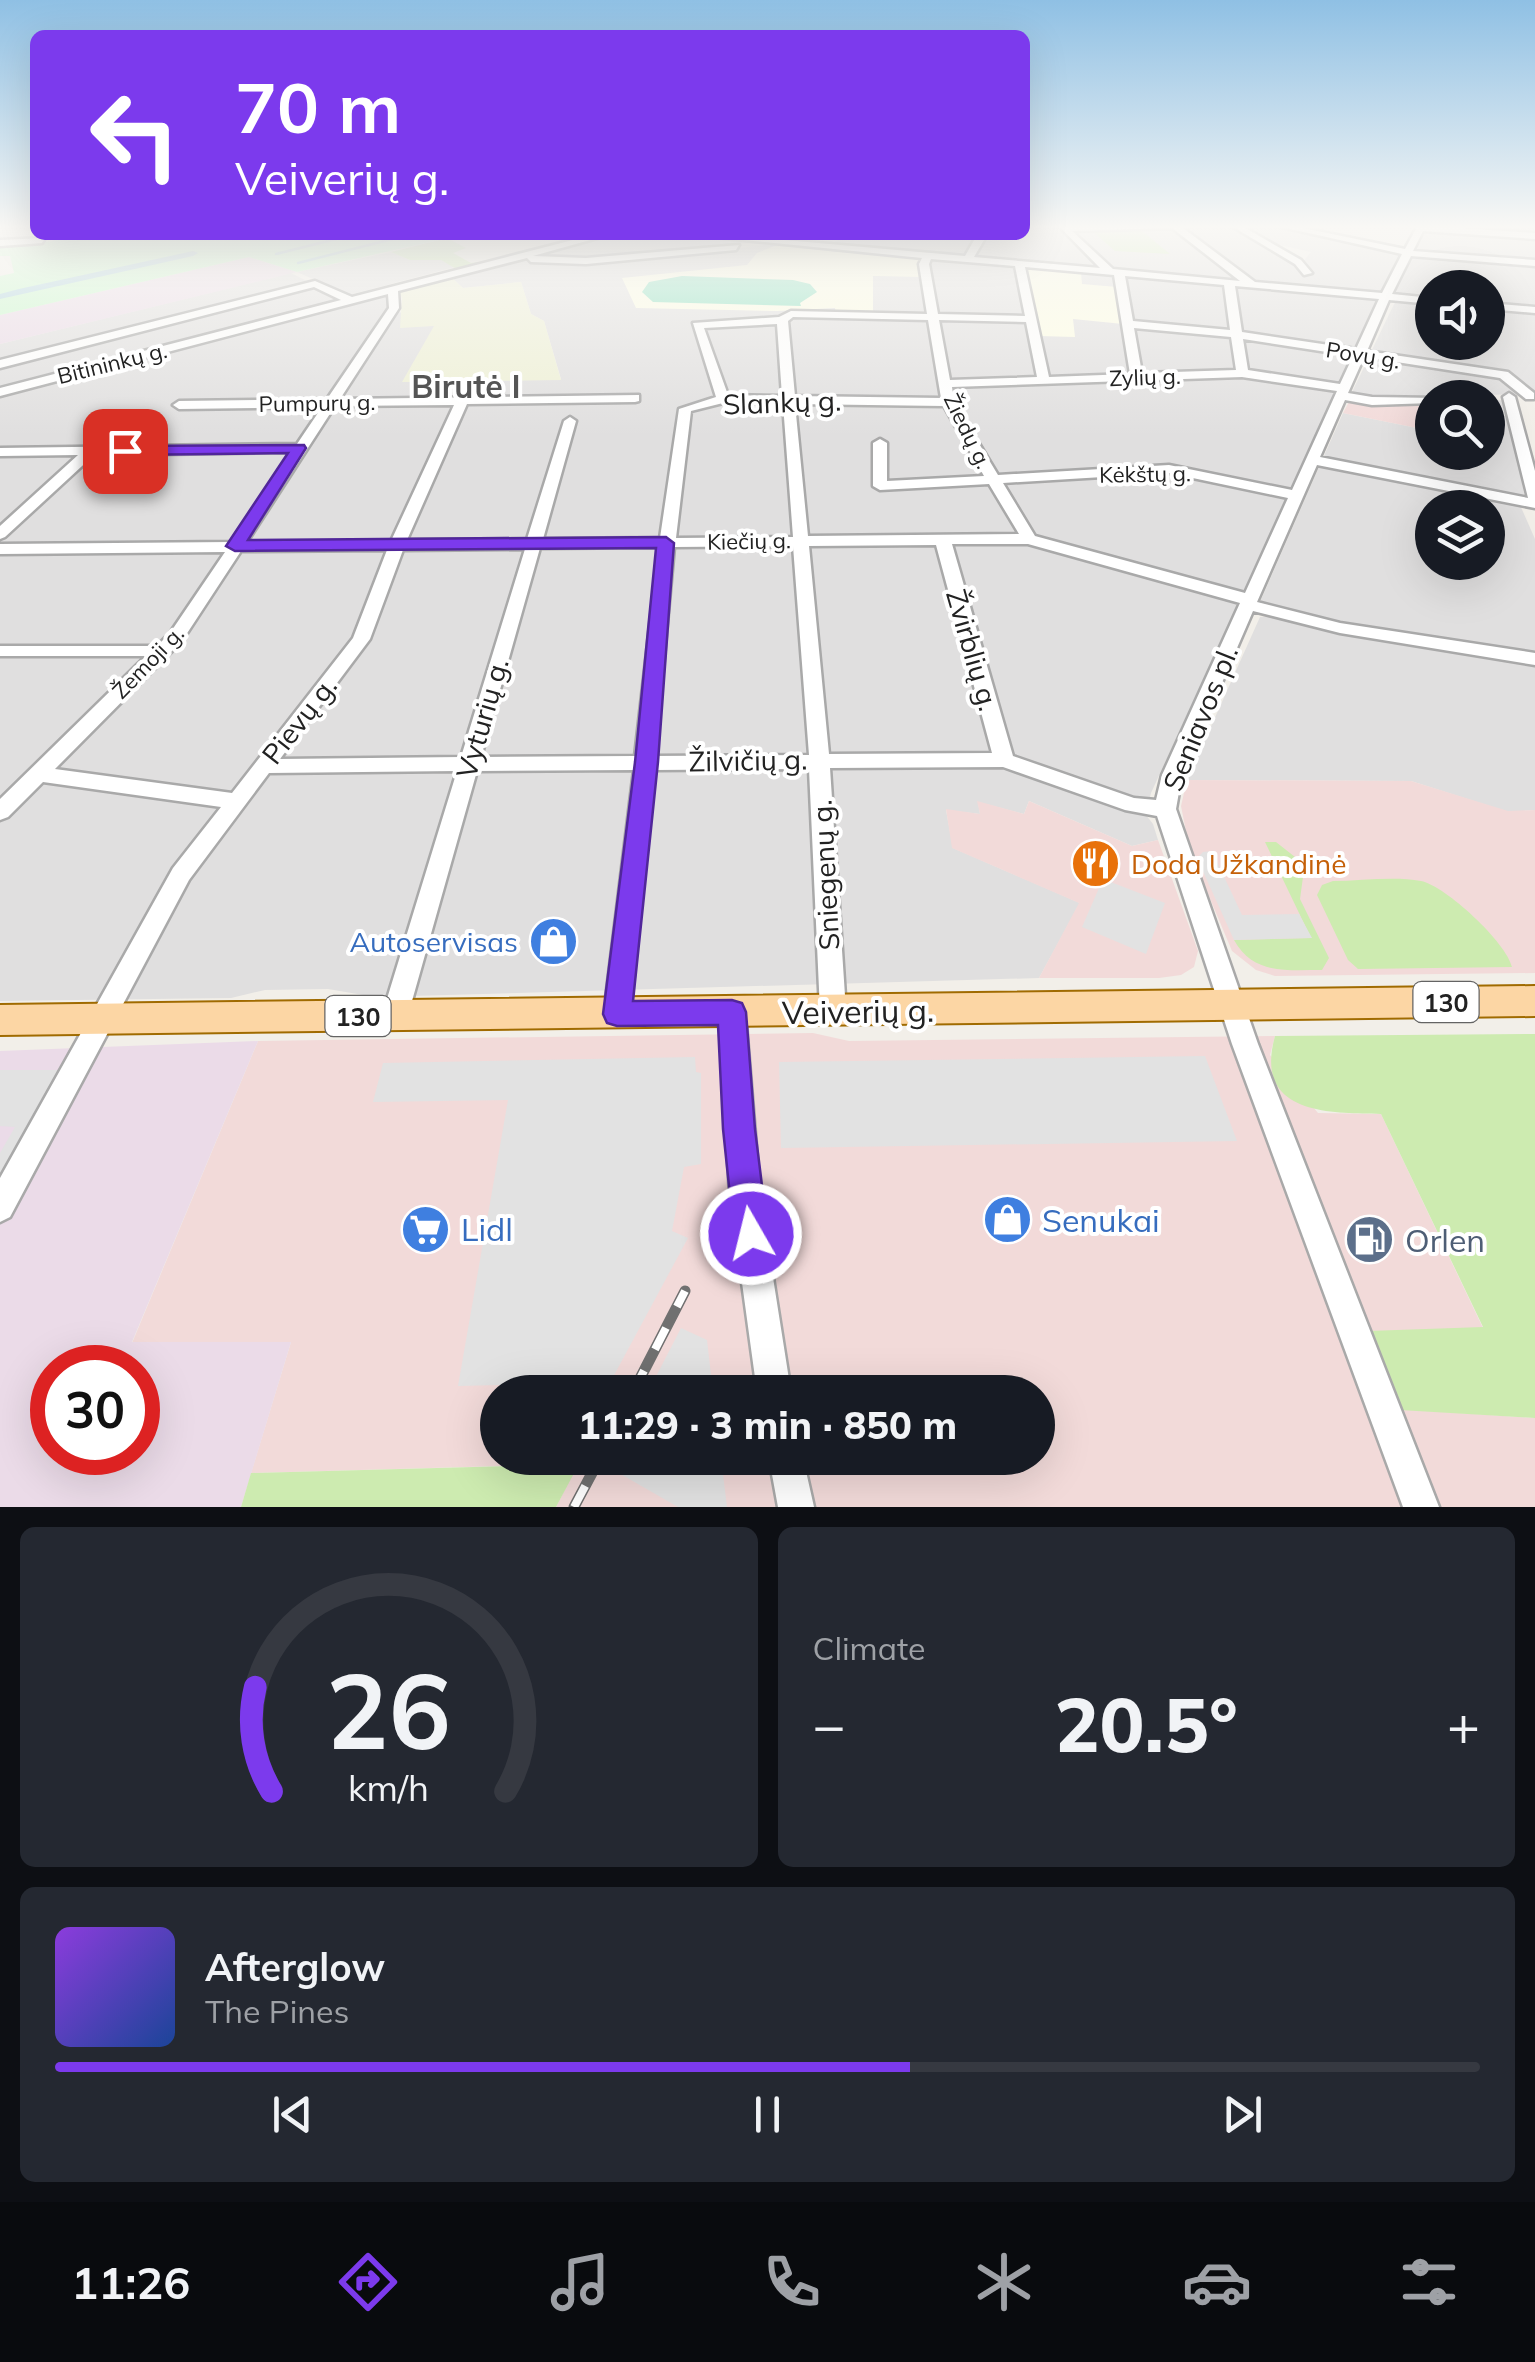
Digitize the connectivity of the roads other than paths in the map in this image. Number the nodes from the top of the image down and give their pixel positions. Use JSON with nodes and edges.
{"nodes":[{"id":1,"x":270,"y":295,"type":"edge"},
{"id":2,"x":339,"y":295,"type":"edge"},
{"id":3,"x":368,"y":295,"type":"edge"},
{"id":4,"x":394,"y":295,"type":"edge"},
{"id":5,"x":930,"y":295,"type":"edge"},
{"id":6,"x":1027,"y":295,"type":"edge"},
{"id":7,"x":1122,"y":295,"type":"edge"},
{"id":8,"x":1231,"y":295,"type":"edge"},
{"id":9,"x":1367,"y":295,"type":"edge"},
{"id":10,"x":1385,"y":297,"type":"junction"},
{"id":11,"x":349,"y":300,"type":"junction"},
{"id":12,"x":1415,"y":300,"type":"edge"},
{"id":13,"x":1505,"y":307,"type":"edge"},
{"id":14,"x":1535,"y":310,"type":"edge"},
{"id":15,"x":934,"y":317,"type":"junction"},
{"id":16,"x":1032,"y":318,"type":"junction"},
{"id":17,"x":782,"y":320,"type":"junction"},
{"id":18,"x":1130,"y":324,"type":"junction"},
{"id":19,"x":1234,"y":334,"type":"junction"},
{"id":20,"x":1360,"y":354,"type":"junction"},
{"id":21,"x":0,"y":364,"type":"edge"},
{"id":22,"x":1242,"y":373,"type":"junction"},
{"id":23,"x":1137,"y":378,"type":"junction"},
{"id":24,"x":1044,"y":381,"type":"junction"},
{"id":25,"x":945,"y":384,"type":"junction"},
{"id":26,"x":0,"y":392,"type":"edge"},
{"id":27,"x":1343,"y":392,"type":"junction"},
{"id":28,"x":1533,"y":396,"type":"edge"},
{"id":29,"x":635,"y":398,"type":"dead end"},
{"id":30,"x":788,"y":398,"type":"junction"},
{"id":31,"x":723,"y":399,"type":"junction"},
{"id":32,"x":1415,"y":399,"type":"edge"},
{"id":33,"x":462,"y":400,"type":"junction"},
{"id":34,"x":948,"y":402,"type":"junction"},
{"id":35,"x":330,"y":403,"type":"junction"},
{"id":36,"x":179,"y":405,"type":"dead end"},
{"id":37,"x":570,"y":422,"type":"dead end"},
{"id":38,"x":880,"y":443,"type":"dead end"},
{"id":39,"x":299,"y":448,"type":"junction"},
{"id":40,"x":90,"y":451,"type":"junction"},
{"id":41,"x":0,"y":452,"type":"edge"},
{"id":42,"x":1314,"y":460,"type":"junction"},
{"id":43,"x":992,"y":480,"type":"junction"},
{"id":44,"x":1297,"y":496,"type":"junction"},
{"id":45,"x":1535,"y":501,"type":"edge"},
{"id":46,"x":0,"y":534,"type":"edge"},
{"id":47,"x":1029,"y":538,"type":"junction"},
{"id":48,"x":942,"y":540,"type":"junction"},
{"id":49,"x":800,"y":541,"type":"junction"},
{"id":50,"x":666,"y":543,"type":"junction"},
{"id":51,"x":531,"y":544,"type":"junction"},
{"id":52,"x":397,"y":545,"type":"junction"},
{"id":53,"x":235,"y":546,"type":"junction"},
{"id":54,"x":0,"y":549,"type":"edge"},
{"id":55,"x":1249,"y":602,"type":"junction"},
{"id":56,"x":0,"y":651,"type":"edge"},
{"id":57,"x":160,"y":651,"type":"junction"},
{"id":58,"x":1535,"y":659,"type":"edge"},
{"id":59,"x":818,"y":759,"type":"junction"},
{"id":60,"x":1004,"y":760,"type":"junction"},
{"id":61,"x":470,"y":762,"type":"junction"},
{"id":62,"x":646,"y":762,"type":"junction"},
{"id":63,"x":263,"y":766,"type":"junction"},
{"id":64,"x":32,"y":780,"type":"junction"},
{"id":65,"x":0,"y":786,"type":"edge"},
{"id":66,"x":235,"y":801,"type":"junction"},
{"id":67,"x":1165,"y":810,"type":"junction"},
{"id":68,"x":0,"y":812,"type":"edge"},
{"id":69,"x":1535,"y":1001,"type":"edge"},
{"id":70,"x":1233,"y":1007,"type":"junction"},
{"id":71,"x":833,"y":1011,"type":"junction"},
{"id":72,"x":732,"y":1012,"type":"junction"},
{"id":73,"x":617,"y":1014,"type":"junction"},
{"id":74,"x":395,"y":1015,"type":"junction"},
{"id":75,"x":99,"y":1019,"type":"junction"},
{"id":76,"x":0,"y":1020,"type":"edge"},
{"id":77,"x":0,"y":1207,"type":"edge"},
{"id":78,"x":772,"y":1375,"type":"edge"},
{"id":79,"x":789,"y":1475,"type":"edge"},
{"id":80,"x":796,"y":1507,"type":"edge"},
{"id":81,"x":1422,"y":1507,"type":"edge"}],
"edges":[{"from":1,"to":21,"type":"street"},
{"from":2,"to":11,"type":"street"},
{"from":3,"to":11,"type":"street","name":"Bitininkų g."},
{"from":4,"to":35,"type":"street","name":"Žemoji g."},
{"from":5,"to":15,"type":"street","name":"Žiedų g."},
{"from":6,"to":16,"type":"street"},
{"from":7,"to":18,"type":"street"},
{"from":8,"to":19,"type":"street"},
{"from":9,"to":10,"type":"street","name":"Bitininkų g."},
{"from":10,"to":12,"type":"street","name":"Bitininkų g."},
{"from":10,"to":20,"type":"street","name":"Seniavos pl."},
{"from":11,"to":26,"type":"street","name":"Bitininkų g."},
{"from":13,"to":14,"type":"street"},
{"from":15,"to":16,"type":"street"},
{"from":15,"to":17,"type":"street"},
{"from":15,"to":25,"type":"street","name":"Žiedų g."},
{"from":16,"to":24,"type":"street"},
{"from":17,"to":30,"type":"street","name":"Sniegenų g."},
{"from":17,"to":31,"type":"street"},
{"from":18,"to":19,"type":"street","name":"Povų g."},
{"from":18,"to":23,"type":"street"},
{"from":19,"to":20,"type":"street","name":"Povų g."},
{"from":19,"to":22,"type":"street"},
{"from":20,"to":27,"type":"street","name":"Seniavos pl."},
{"from":20,"to":28,"type":"street","name":"Povų g."},
{"from":22,"to":23,"type":"street","name":"Zylių g."},
{"from":22,"to":27,"type":"street","name":"Zylių g."},
{"from":23,"to":24,"type":"street","name":"Zylių g."},
{"from":24,"to":25,"type":"street","name":"Zylių g."},
{"from":25,"to":34,"type":"street","name":"Žiedų g."},
{"from":27,"to":32,"type":"street","name":"Zylių g."},
{"from":27,"to":42,"type":"street","name":"Seniavos pl."},
{"from":28,"to":45,"type":"street"},
{"from":29,"to":33,"type":"street","name":"Pumpurų g."},
{"from":30,"to":31,"type":"street","name":"Slankų g."},
{"from":30,"to":34,"type":"street","name":"Slankų g."},
{"from":30,"to":49,"type":"street","name":"Sniegenų g."},
{"from":31,"to":50,"type":"street","name":"Slankų g."},
{"from":33,"to":35,"type":"street","name":"Pumpurų g."},
{"from":33,"to":52,"type":"street","name":"Pievų g."},
{"from":34,"to":43,"type":"street","name":"Žiedų g."},
{"from":35,"to":36,"type":"street","name":"Pumpurų g."},
{"from":35,"to":39,"type":"street","name":"Žemoji g."},
{"from":37,"to":51,"type":"street","name":"Vyturių g."},
{"from":38,"to":43,"type":"street","name":"Kėkštų g."},
{"from":39,"to":40,"type":"street"},
{"from":39,"to":53,"type":"street","name":"Žemoji g."},
{"from":40,"to":41,"type":"street"},
{"from":40,"to":46,"type":"street"},
{"from":42,"to":44,"type":"street","name":"Seniavos pl."},
{"from":42,"to":45,"type":"street"},
{"from":43,"to":44,"type":"street","name":"Kėkštų g."},
{"from":43,"to":47,"type":"street","name":"Žiedų g."},
{"from":44,"to":55,"type":"street","name":"Seniavos pl."},
{"from":47,"to":48,"type":"street","name":"Kiečių g."},
{"from":47,"to":55,"type":"street","name":"Kiečių g."},
{"from":48,"to":49,"type":"street","name":"Kiečių g."},
{"from":48,"to":60,"type":"street","name":"Žvirblių g."},
{"from":49,"to":50,"type":"street","name":"Kiečių g."},
{"from":49,"to":59,"type":"street","name":"Sniegenų g."},
{"from":50,"to":51,"type":"street","name":"Kiečių g."},
{"from":50,"to":62,"type":"street","name":"Slankų g."},
{"from":51,"to":52,"type":"street","name":"Kiečių g."},
{"from":51,"to":61,"type":"street","name":"Vyturių g."},
{"from":52,"to":53,"type":"street","name":"Kiečių g."},
{"from":52,"to":63,"type":"street","name":"Pievų g."},
{"from":53,"to":54,"type":"street","name":"Kiečių g."},
{"from":53,"to":57,"type":"street","name":"Žemoji g."},
{"from":55,"to":58,"type":"street","name":"Kiečių g."},
{"from":55,"to":67,"type":"street","name":"Seniavos pl."},
{"from":56,"to":57,"type":"street"},
{"from":57,"to":64,"type":"street","name":"Žemoji g."},
{"from":59,"to":60,"type":"street","name":"Žilvičių g."},
{"from":59,"to":62,"type":"street","name":"Žilvičių g."},
{"from":59,"to":71,"type":"street","name":"Sniegenų g."},
{"from":60,"to":67,"type":"street","name":"Žilvičių g."},
{"from":61,"to":62,"type":"street","name":"Žilvičių g."},
{"from":61,"to":63,"type":"street","name":"Žilvičių g."},
{"from":61,"to":74,"type":"street","name":"Vyturių g."},
{"from":62,"to":73,"type":"street","name":"Slankų g."},
{"from":63,"to":66,"type":"street","name":"Pievų g."},
{"from":64,"to":65,"type":"street"},
{"from":64,"to":66,"type":"street"},
{"from":64,"to":68,"type":"street","name":"Žemoji g."},
{"from":66,"to":75,"type":"street","name":"Pievų g."},
{"from":67,"to":70,"type":"street","name":"Seniavos pl."},
{"from":69,"to":70,"type":"main road","name":"Veiverių g.","number":"130"},
{"from":70,"to":71,"type":"main road","name":"Veiverių g.","number":"130"},
{"from":70,"to":81,"type":"street","name":"Seniavos pl."},
{"from":71,"to":72,"type":"main road","name":"Veiverių g.","number":"130"},
{"from":72,"to":73,"type":"main road","name":"Veiverių g.","number":"130"},
{"from":72,"to":78,"type":"street"},
{"from":73,"to":74,"type":"main road","name":"Veiverių g.","number":"130"},
{"from":74,"to":75,"type":"main road","name":"Veiverių g.","number":"130"},
{"from":75,"to":76,"type":"main road","name":"Veiverių g.","number":"130"},
{"from":75,"to":77,"type":"street","name":"Pievų g."},
{"from":79,"to":80,"type":"street"}]}
